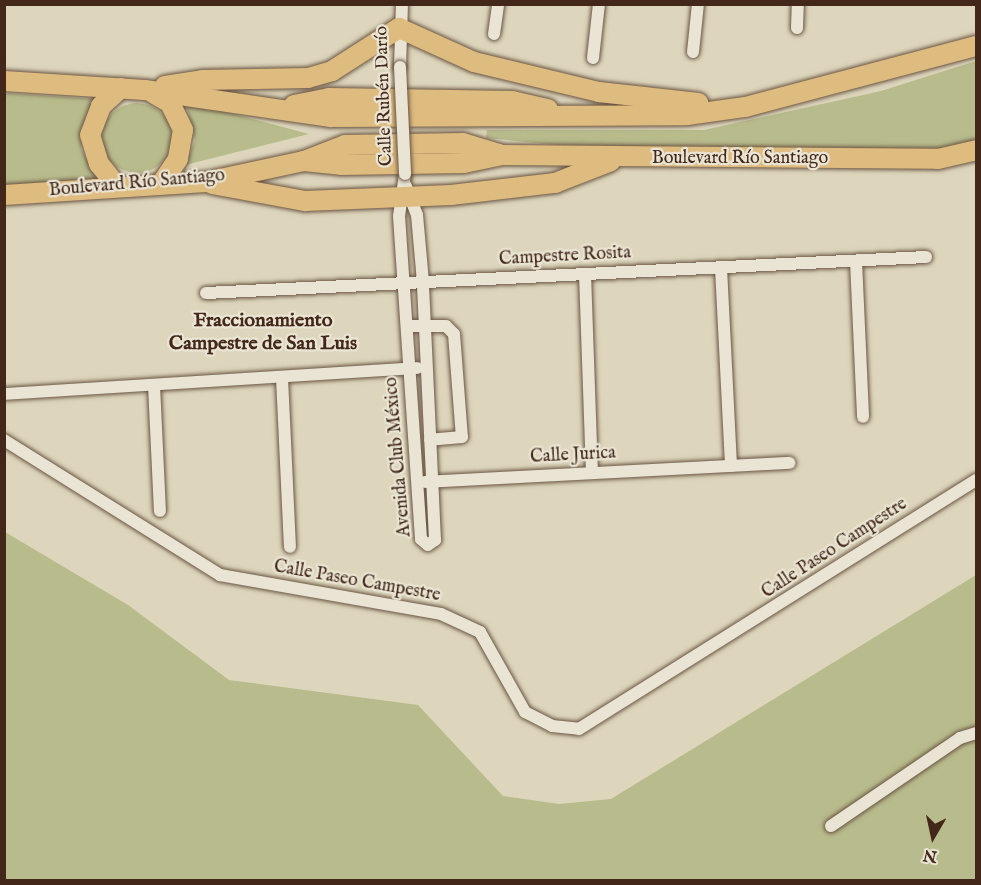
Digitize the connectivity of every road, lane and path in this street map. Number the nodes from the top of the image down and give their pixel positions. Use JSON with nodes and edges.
{"nodes":[{"id":1,"x":402,"y":4,"type":"edge"},
{"id":2,"x":498,"y":4,"type":"edge"},
{"id":3,"x":599,"y":4,"type":"edge"},
{"id":4,"x":698,"y":4,"type":"edge"},
{"id":5,"x":798,"y":4,"type":"edge"},
{"id":6,"x":399,"y":28,"type":"junction"},
{"id":7,"x":796,"y":28,"type":"dead end"},
{"id":8,"x":494,"y":34,"type":"dead end"},
{"id":9,"x":976,"y":46,"type":"edge"},
{"id":10,"x":693,"y":52,"type":"dead end"},
{"id":11,"x":593,"y":58,"type":"dead end"},
{"id":12,"x":4,"y":81,"type":"edge"},
{"id":13,"x":121,"y":88,"type":"junction"},
{"id":14,"x":145,"y":90,"type":"junction"},
{"id":15,"x":745,"y":107,"type":"junction"},
{"id":16,"x":976,"y":150,"type":"edge"},
{"id":17,"x":618,"y":158,"type":"junction"},
{"id":18,"x":206,"y":182,"type":"junction"},
{"id":19,"x":160,"y":184,"type":"junction"},
{"id":20,"x":117,"y":186,"type":"junction"},
{"id":21,"x":406,"y":188,"type":"junction"},
{"id":22,"x":4,"y":195,"type":"edge"},
{"id":23,"x":926,"y":257,"type":"dead end"},
{"id":24,"x":856,"y":261,"type":"junction"},
{"id":25,"x":721,"y":267,"type":"junction"},
{"id":26,"x":585,"y":274,"type":"junction"},
{"id":27,"x":423,"y":282,"type":"junction"},
{"id":28,"x":405,"y":283,"type":"junction"},
{"id":29,"x":206,"y":293,"type":"dead end"},
{"id":30,"x":408,"y":326,"type":"junction"},
{"id":31,"x":426,"y":326,"type":"junction"},
{"id":32,"x":427,"y":367,"type":"junction"},
{"id":33,"x":410,"y":369,"type":"junction"},
{"id":34,"x":282,"y":378,"type":"junction"},
{"id":35,"x":154,"y":385,"type":"junction"},
{"id":36,"x":4,"y":394,"type":"edge"},
{"id":37,"x":863,"y":417,"type":"dead end"},
{"id":38,"x":4,"y":440,"type":"edge"},
{"id":39,"x":430,"y":440,"type":"junction"},
{"id":40,"x":790,"y":463,"type":"dead end"},
{"id":41,"x":731,"y":466,"type":"junction"},
{"id":42,"x":592,"y":472,"type":"junction"},
{"id":43,"x":976,"y":480,"type":"edge"},
{"id":44,"x":418,"y":482,"type":"junction"},
{"id":45,"x":432,"y":482,"type":"junction"},
{"id":46,"x":160,"y":511,"type":"dead end"},
{"id":47,"x":290,"y":547,"type":"dead end"},
{"id":48,"x":976,"y":733,"type":"edge"},
{"id":49,"x":831,"y":826,"type":"dead end"}],
"edges":[{"from":1,"to":6,"type":"street","name":"Calle Rubén Darío"},
{"from":2,"to":8,"type":"street"},
{"from":3,"to":11,"type":"street"},
{"from":4,"to":10,"type":"street"},
{"from":5,"to":7,"type":"street"},
{"from":6,"to":14,"type":"main road"},
{"from":6,"to":15,"type":"main road"},
{"from":6,"to":21,"type":"street","name":"Calle Rubén Darío","bridge":true},
{"from":9,"to":15,"type":"main road"},
{"from":12,"to":13,"type":"main road"},
{"from":13,"to":14,"type":"main road"},
{"from":13,"to":20,"type":"main road"},
{"from":14,"to":15,"type":"main road"},
{"from":14,"to":19,"type":"main road"},
{"from":16,"to":17,"type":"main road","name":"Boulevard Río Santiago"},
{"from":17,"to":18,"type":"main road","name":"Boulevard Río Santiago"},
{"from":17,"to":21,"type":"main road"},
{"from":18,"to":19,"type":"main road","name":"Boulevard Río Santiago"},
{"from":18,"to":21,"type":"main road"},
{"from":19,"to":20,"type":"main road","name":"Boulevard Río Santiago"},
{"from":20,"to":22,"type":"main road","name":"Boulevard Río Santiago"},
{"from":21,"to":27,"type":"street","name":"Avenida Club México"},
{"from":21,"to":28,"type":"street","name":"Avenida Club México"},
{"from":23,"to":24,"type":"street","name":"Campestre Rosita"},
{"from":24,"to":25,"type":"street","name":"Campestre Rosita"},
{"from":24,"to":37,"type":"street"},
{"from":25,"to":26,"type":"street","name":"Campestre Rosita"},
{"from":25,"to":41,"type":"street"},
{"from":26,"to":27,"type":"street","name":"Campestre Rosita"},
{"from":26,"to":42,"type":"street"},
{"from":27,"to":28,"type":"street","name":"Campestre Rosita"},
{"from":27,"to":31,"type":"street","name":"Avenida Club México"},
{"from":28,"to":29,"type":"street","name":"Campestre Rosita"},
{"from":28,"to":30,"type":"street","name":"Avenida Club México"},
{"from":30,"to":31,"type":"street","name":"Avenida Club México"},
{"from":30,"to":33,"type":"street","name":"Avenida Club México"},
{"from":31,"to":32,"type":"street","name":"Avenida Club México"},
{"from":31,"to":39,"type":"street","name":"Avenida Club México"},
{"from":32,"to":33,"type":"street"},
{"from":32,"to":39,"type":"street","name":"Avenida Club México"},
{"from":33,"to":34,"type":"street"},
{"from":33,"to":44,"type":"street","name":"Avenida Club México"},
{"from":34,"to":35,"type":"street"},
{"from":34,"to":47,"type":"street"},
{"from":35,"to":36,"type":"street"},
{"from":35,"to":46,"type":"street"},
{"from":38,"to":43,"type":"street","name":"Calle Paseo Campestre"},
{"from":39,"to":45,"type":"street","name":"Avenida Club México"},
{"from":40,"to":41,"type":"street","name":"Calle Jurica"},
{"from":41,"to":42,"type":"street","name":"Calle Jurica"},
{"from":42,"to":45,"type":"street","name":"Calle Jurica"},
{"from":44,"to":45,"type":"street","name":"Calle Jurica"},
{"from":44,"to":45,"type":"street","name":"Avenida Club México"},
{"from":48,"to":49,"type":"street"}]}
